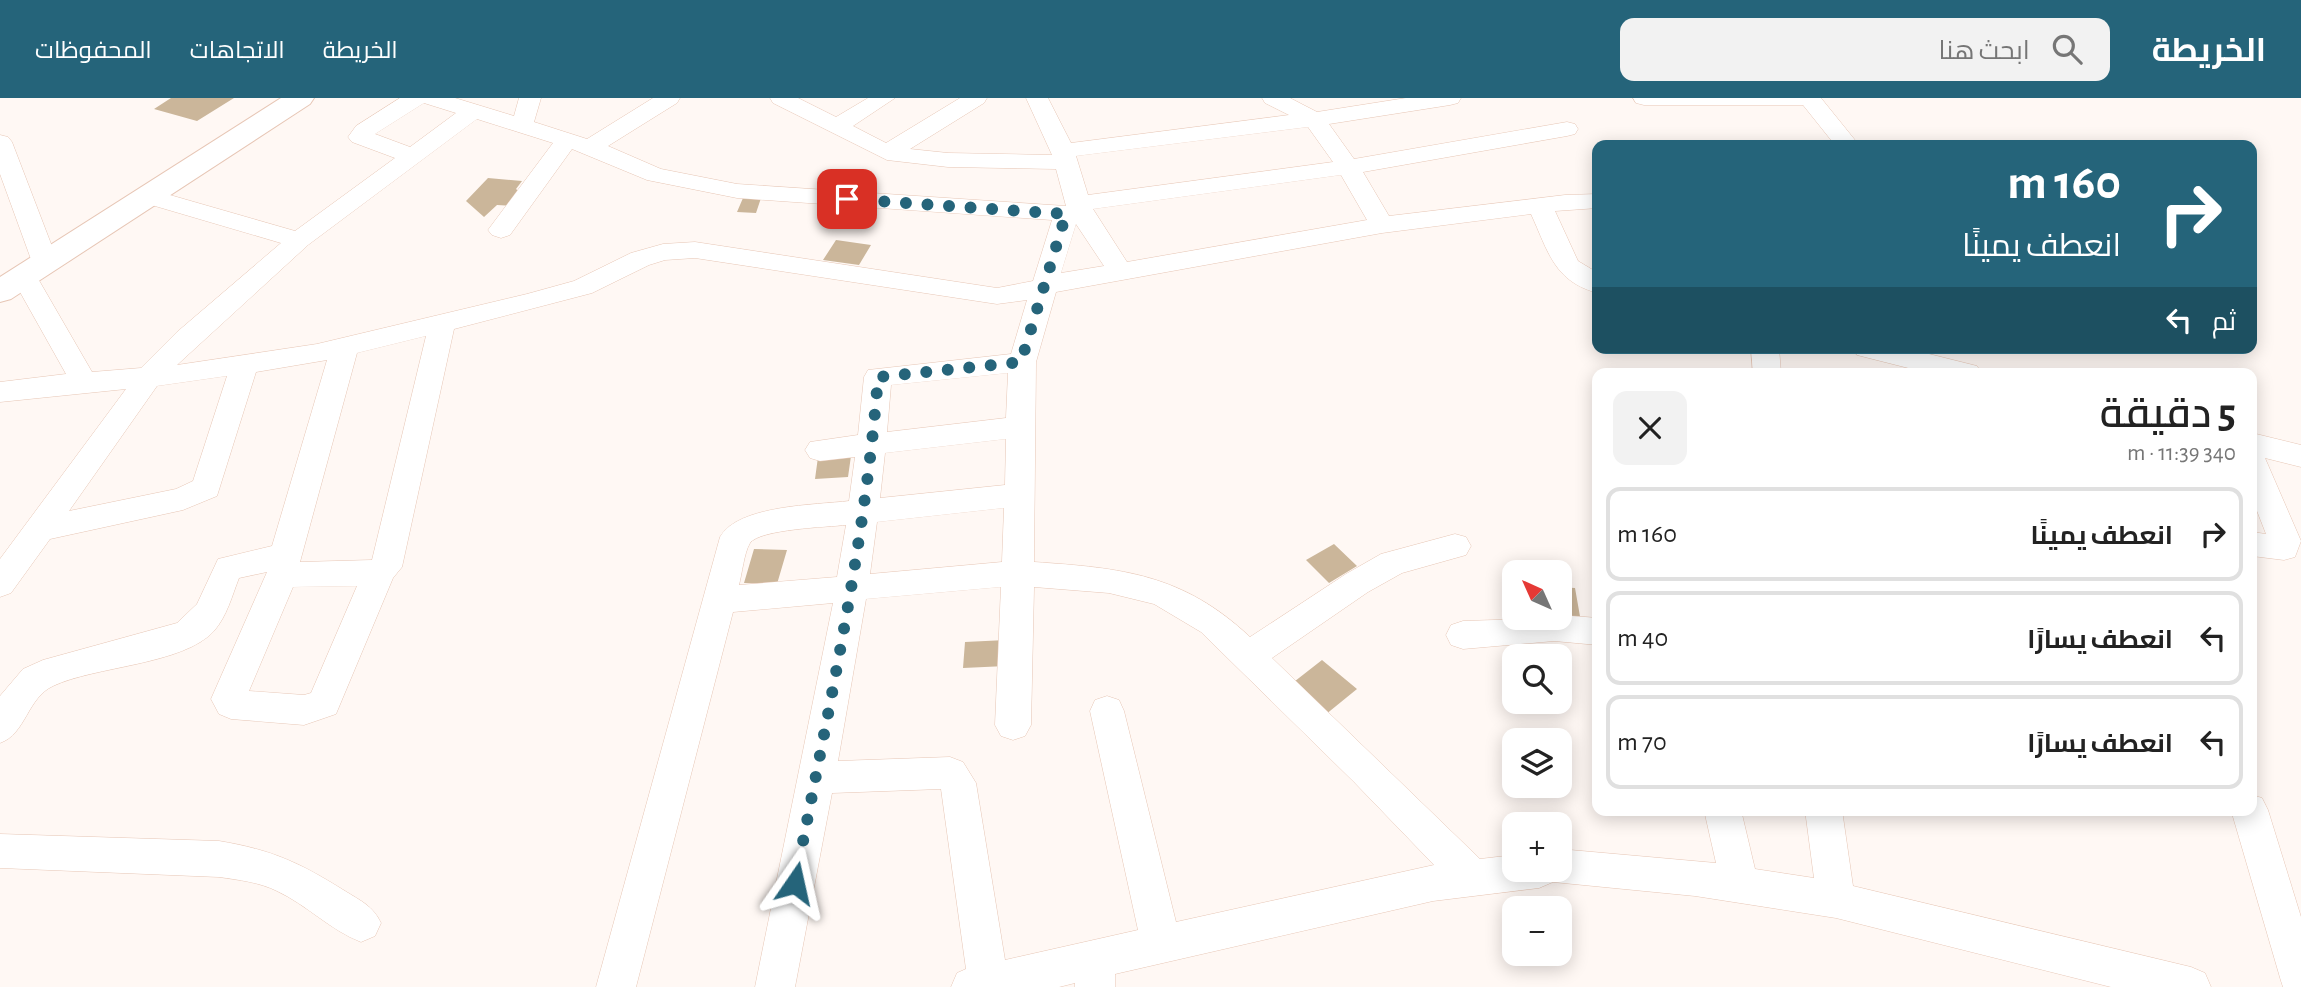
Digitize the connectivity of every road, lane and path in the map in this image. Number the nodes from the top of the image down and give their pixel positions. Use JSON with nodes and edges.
{"nodes":[{"id":1,"x":300,"y":98,"type":"edge"},
{"id":2,"x":415,"y":98,"type":"edge"},
{"id":3,"x":432,"y":98,"type":"edge"},
{"id":4,"x":530,"y":98,"type":"edge"},
{"id":5,"x":670,"y":98,"type":"edge"},
{"id":6,"x":781,"y":98,"type":"edge"},
{"id":7,"x":884,"y":98,"type":"edge"},
{"id":8,"x":976,"y":98,"type":"edge"},
{"id":9,"x":1037,"y":98,"type":"edge"},
{"id":10,"x":1275,"y":98,"type":"edge"},
{"id":11,"x":1450,"y":98,"type":"edge"},
{"id":12,"x":1644,"y":98,"type":"edge"},
{"id":13,"x":1809,"y":98,"type":"edge"},
{"id":14,"x":473,"y":111,"type":"junction"},
{"id":15,"x":1314,"y":119,"type":"junction"},
{"id":16,"x":522,"y":126,"type":"junction"},
{"id":17,"x":836,"y":127,"type":"junction"},
{"id":18,"x":1567,"y":130,"type":"dead end"},
{"id":19,"x":1843,"y":140,"type":"edge"},
{"id":20,"x":566,"y":141,"type":"junction"},
{"id":21,"x":0,"y":142,"type":"edge"},
{"id":22,"x":590,"y":147,"type":"junction"},
{"id":23,"x":887,"y":153,"type":"junction"},
{"id":24,"x":413,"y":156,"type":"junction"},
{"id":25,"x":1065,"y":157,"type":"junction"},
{"id":26,"x":1348,"y":167,"type":"junction"},
{"id":27,"x":147,"y":196,"type":"junction"},
{"id":28,"x":1592,"y":201,"type":"edge"},
{"id":29,"x":1540,"y":205,"type":"junction"},
{"id":30,"x":1075,"y":211,"type":"junction"},
{"id":31,"x":1382,"y":225,"type":"junction"},
{"id":32,"x":501,"y":230,"type":"dead end"},
{"id":33,"x":299,"y":240,"type":"junction"},
{"id":34,"x":1121,"y":272,"type":"junction"},
{"id":35,"x":23,"y":276,"type":"edge"},
{"id":36,"x":1592,"y":281,"type":"edge"},
{"id":37,"x":1044,"y":286,"type":"junction"},
{"id":38,"x":442,"y":324,"type":"junction"},
{"id":39,"x":345,"y":346,"type":"junction"},
{"id":40,"x":1885,"y":359,"type":"edge"},
{"id":41,"x":1021,"y":362,"type":"junction"},
{"id":42,"x":244,"y":366,"type":"junction"},
{"id":43,"x":1938,"y":368,"type":"edge"},
{"id":44,"x":149,"y":377,"type":"junction"},
{"id":45,"x":84,"y":382,"type":"junction"},
{"id":46,"x":0,"y":392,"type":"edge"},
{"id":47,"x":1022,"y":426,"type":"junction"},
{"id":48,"x":873,"y":444,"type":"junction"},
{"id":49,"x":2257,"y":445,"type":"edge"},
{"id":50,"x":820,"y":450,"type":"dead end"},
{"id":51,"x":2301,"y":456,"type":"edge"},
{"id":52,"x":2259,"y":493,"type":"edge"},
{"id":53,"x":1020,"y":495,"type":"junction"},
{"id":54,"x":863,"y":512,"type":"junction"},
{"id":55,"x":40,"y":528,"type":"junction"},
{"id":56,"x":2257,"y":545,"type":"edge"},
{"id":57,"x":1455,"y":546,"type":"dead end"},
{"id":58,"x":284,"y":565,"type":"junction"},
{"id":59,"x":379,"y":572,"type":"junction"},
{"id":60,"x":1018,"y":573,"type":"junction"},
{"id":61,"x":0,"y":584,"type":"edge"},
{"id":62,"x":851,"y":589,"type":"junction"},
{"id":63,"x":719,"y":600,"type":"junction"},
{"id":64,"x":1592,"y":631,"type":"edge"},
{"id":65,"x":1463,"y":635,"type":"dead end"},
{"id":66,"x":1247,"y":657,"type":"junction"},
{"id":67,"x":1107,"y":711,"type":"dead end"},
{"id":68,"x":1013,"y":724,"type":"dead end"},
{"id":69,"x":0,"y":728,"type":"edge"},
{"id":70,"x":815,"y":778,"type":"junction"},
{"id":71,"x":1723,"y":816,"type":"edge"},
{"id":72,"x":1824,"y":816,"type":"edge"},
{"id":73,"x":2251,"y":816,"type":"edge"},
{"id":74,"x":0,"y":851,"type":"edge"},
{"id":75,"x":1572,"y":868,"type":"edge"},
{"id":76,"x":1502,"y":874,"type":"edge"},
{"id":77,"x":1472,"y":878,"type":"junction"},
{"id":78,"x":1740,"y":885,"type":"junction"},
{"id":79,"x":1836,"y":900,"type":"junction"},
{"id":80,"x":361,"y":923,"type":"dead end"},
{"id":81,"x":1161,"y":943,"type":"junction"},
{"id":82,"x":1094,"y":973,"type":"edge"},
{"id":83,"x":2301,"y":981,"type":"edge"},
{"id":84,"x":980,"y":985,"type":"edge"},
{"id":85,"x":616,"y":987,"type":"edge"},
{"id":86,"x":775,"y":987,"type":"edge"},
{"id":87,"x":2191,"y":987,"type":"edge"}],
"edges":[{"from":1,"to":27,"type":"street"},
{"from":2,"to":24,"type":"street"},
{"from":3,"to":14,"type":"street"},
{"from":4,"to":16,"type":"street"},
{"from":5,"to":22,"type":"street"},
{"from":6,"to":17,"type":"street"},
{"from":7,"to":17,"type":"street"},
{"from":8,"to":23,"type":"street"},
{"from":9,"to":25,"type":"street"},
{"from":10,"to":15,"type":"street"},
{"from":11,"to":15,"type":"street"},
{"from":12,"to":13,"type":"street"},
{"from":13,"to":19,"type":"street"},
{"from":14,"to":16,"type":"street"},
{"from":14,"to":24,"type":"street"},
{"from":15,"to":25,"type":"street"},
{"from":15,"to":26,"type":"street"},
{"from":16,"to":20,"type":"street"},
{"from":17,"to":23,"type":"street"},
{"from":18,"to":26,"type":"street"},
{"from":20,"to":22,"type":"street"},
{"from":20,"to":32,"type":"street"},
{"from":21,"to":35,"type":"street"},
{"from":22,"to":30,"type":"street"},
{"from":23,"to":25,"type":"street"},
{"from":24,"to":33,"type":"street"},
{"from":25,"to":30,"type":"street"},
{"from":26,"to":30,"type":"street"},
{"from":26,"to":31,"type":"street"},
{"from":27,"to":33,"type":"street"},
{"from":27,"to":35,"type":"street"},
{"from":28,"to":29,"type":"street"},
{"from":29,"to":31,"type":"street"},
{"from":29,"to":36,"type":"street"},
{"from":30,"to":34,"type":"street"},
{"from":30,"to":37,"type":"street"},
{"from":31,"to":34,"type":"street"},
{"from":33,"to":44,"type":"street"},
{"from":34,"to":37,"type":"street"},
{"from":35,"to":45,"type":"street"},
{"from":37,"to":38,"type":"street"},
{"from":37,"to":41,"type":"street"},
{"from":38,"to":39,"type":"street"},
{"from":38,"to":59,"type":"street"},
{"from":39,"to":42,"type":"street"},
{"from":39,"to":58,"type":"street"},
{"from":40,"to":43,"type":"street"},
{"from":41,"to":47,"type":"street"},
{"from":41,"to":48,"type":"street"},
{"from":42,"to":44,"type":"street"},
{"from":42,"to":55,"type":"street"},
{"from":44,"to":45,"type":"street"},
{"from":44,"to":55,"type":"street"},
{"from":45,"to":46,"type":"street"},
{"from":47,"to":48,"type":"street"},
{"from":47,"to":53,"type":"street"},
{"from":48,"to":50,"type":"street"},
{"from":48,"to":54,"type":"street"},
{"from":49,"to":51,"type":"street"},
{"from":52,"to":56,"type":"street"},
{"from":53,"to":54,"type":"street"},
{"from":53,"to":60,"type":"street"},
{"from":54,"to":62,"type":"street"},
{"from":54,"to":63,"type":"street"},
{"from":55,"to":61,"type":"street"},
{"from":57,"to":66,"type":"street"},
{"from":58,"to":59,"type":"street"},
{"from":58,"to":59,"type":"street"},
{"from":58,"to":69,"type":"street"},
{"from":60,"to":62,"type":"street"},
{"from":60,"to":66,"type":"street"},
{"from":60,"to":68,"type":"street"},
{"from":62,"to":63,"type":"street"},
{"from":62,"to":70,"type":"street"},
{"from":63,"to":85,"type":"street"},
{"from":64,"to":65,"type":"street"},
{"from":66,"to":77,"type":"street"},
{"from":67,"to":81,"type":"street"},
{"from":70,"to":84,"type":"street"},
{"from":70,"to":86,"type":"street"},
{"from":71,"to":78,"type":"street"},
{"from":72,"to":79,"type":"street"},
{"from":73,"to":83,"type":"street"},
{"from":74,"to":80,"type":"street"},
{"from":75,"to":78,"type":"street"},
{"from":76,"to":77,"type":"street"},
{"from":77,"to":81,"type":"street"},
{"from":78,"to":79,"type":"street"},
{"from":79,"to":87,"type":"street"},
{"from":81,"to":82,"type":"street"},
{"from":82,"to":84,"type":"street"}]}
